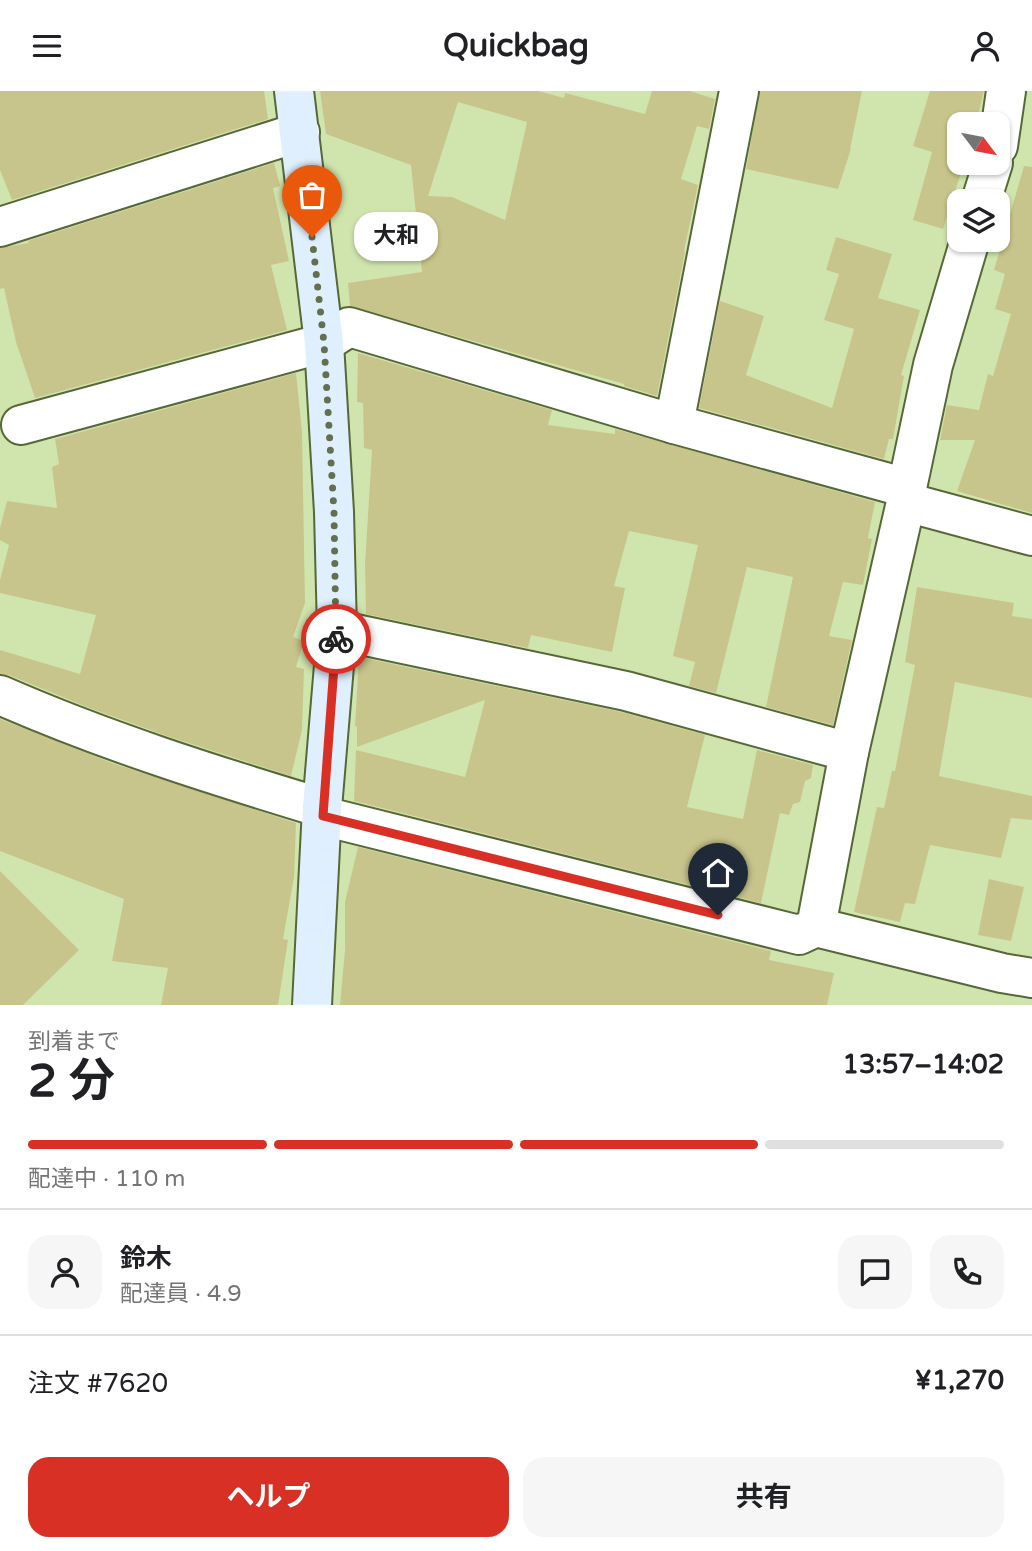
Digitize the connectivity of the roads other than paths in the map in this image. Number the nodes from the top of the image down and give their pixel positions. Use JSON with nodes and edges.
{"nodes":[{"id":1,"x":294,"y":91,"type":"edge"},
{"id":2,"x":739,"y":91,"type":"edge"},
{"id":3,"x":1006,"y":91,"type":"edge"},
{"id":4,"x":1003,"y":112,"type":"edge"},
{"id":5,"x":300,"y":132,"type":"junction"},
{"id":6,"x":0,"y":225,"type":"edge"},
{"id":7,"x":966,"y":252,"type":"edge"},
{"id":8,"x":324,"y":343,"type":"junction"},
{"id":9,"x":674,"y":423,"type":"junction"},
{"id":10,"x":21,"y":425,"type":"dead end"},
{"id":11,"x":906,"y":495,"type":"junction"},
{"id":12,"x":1032,"y":536,"type":"edge"},
{"id":13,"x":337,"y":630,"type":"junction"},
{"id":14,"x":0,"y":695,"type":"edge"},
{"id":15,"x":849,"y":752,"type":"junction"},
{"id":16,"x":323,"y":812,"type":"junction"},
{"id":17,"x":816,"y":927,"type":"junction"},
{"id":18,"x":1030,"y":984,"type":"edge"},
{"id":19,"x":312,"y":1005,"type":"edge"}],
"edges":[{"from":1,"to":5,"type":"street"},
{"from":2,"to":9,"type":"street"},
{"from":3,"to":4,"type":"street"},
{"from":5,"to":6,"type":"street"},
{"from":5,"to":8,"type":"street"},
{"from":7,"to":11,"type":"street"},
{"from":8,"to":9,"type":"street"},
{"from":8,"to":10,"type":"street"},
{"from":8,"to":13,"type":"street"},
{"from":9,"to":11,"type":"street"},
{"from":11,"to":12,"type":"street"},
{"from":11,"to":15,"type":"street"},
{"from":13,"to":15,"type":"street"},
{"from":13,"to":16,"type":"street"},
{"from":14,"to":16,"type":"street"},
{"from":15,"to":17,"type":"street"},
{"from":16,"to":17,"type":"street"},
{"from":16,"to":19,"type":"street"},
{"from":17,"to":18,"type":"street"}]}
